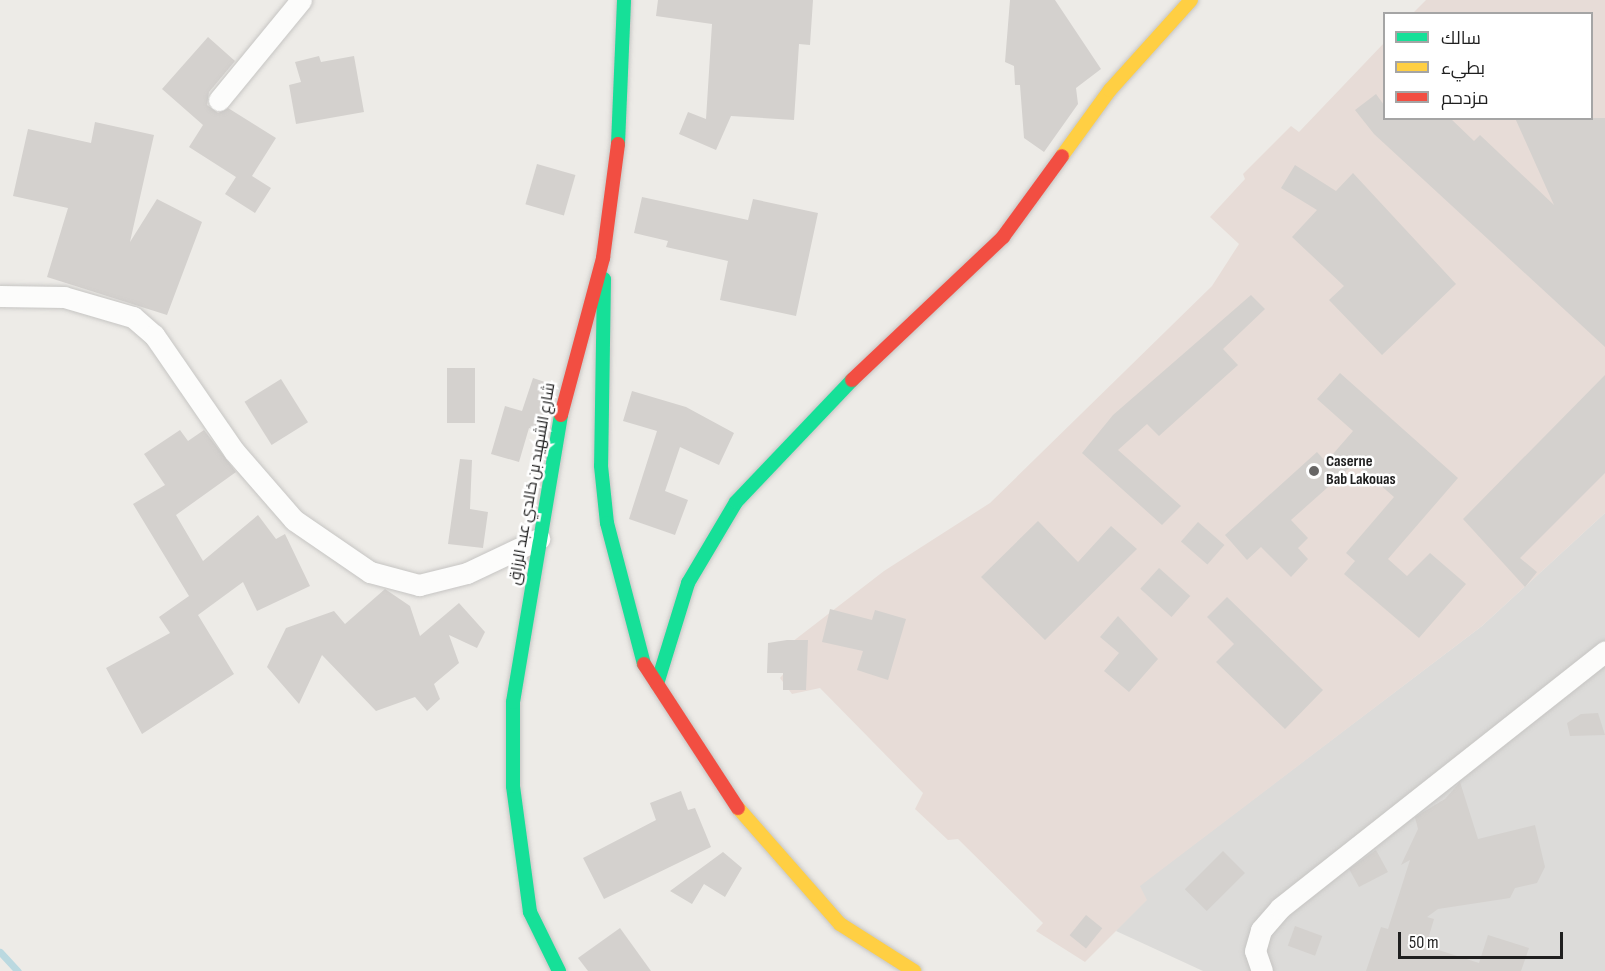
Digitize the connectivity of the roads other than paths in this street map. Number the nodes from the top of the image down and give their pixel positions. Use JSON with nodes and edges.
{"nodes":[{"id":1,"x":301,"y":0,"type":"edge"},
{"id":2,"x":624,"y":0,"type":"edge"},
{"id":3,"x":1191,"y":0,"type":"edge"},
{"id":4,"x":219,"y":100,"type":"dead end"},
{"id":5,"x":603,"y":258,"type":"junction"},
{"id":6,"x":0,"y":296,"type":"edge"},
{"id":7,"x":539,"y":539,"type":"junction"},
{"id":8,"x":1605,"y":651,"type":"edge"},
{"id":9,"x":657,"y":684,"type":"junction"},
{"id":10,"x":559,"y":971,"type":"edge"},
{"id":11,"x":914,"y":971,"type":"edge"},
{"id":12,"x":1262,"y":971,"type":"edge"}],
"edges":[{"from":1,"to":4,"type":"street"},
{"from":2,"to":5,"type":"street","name":"شارع الشهيد بن خالدي عبد الرزاق"},
{"from":3,"to":9,"type":"street"},
{"from":5,"to":7,"type":"street","name":"شارع الشهيد بن خالدي عبد الرزاق"},
{"from":5,"to":9,"type":"street"},
{"from":6,"to":7,"type":"street"},
{"from":7,"to":10,"type":"street","name":"شارع الشهيد بن خالدي عبد الرزاق"},
{"from":8,"to":12,"type":"street"},
{"from":9,"to":11,"type":"street"}]}
